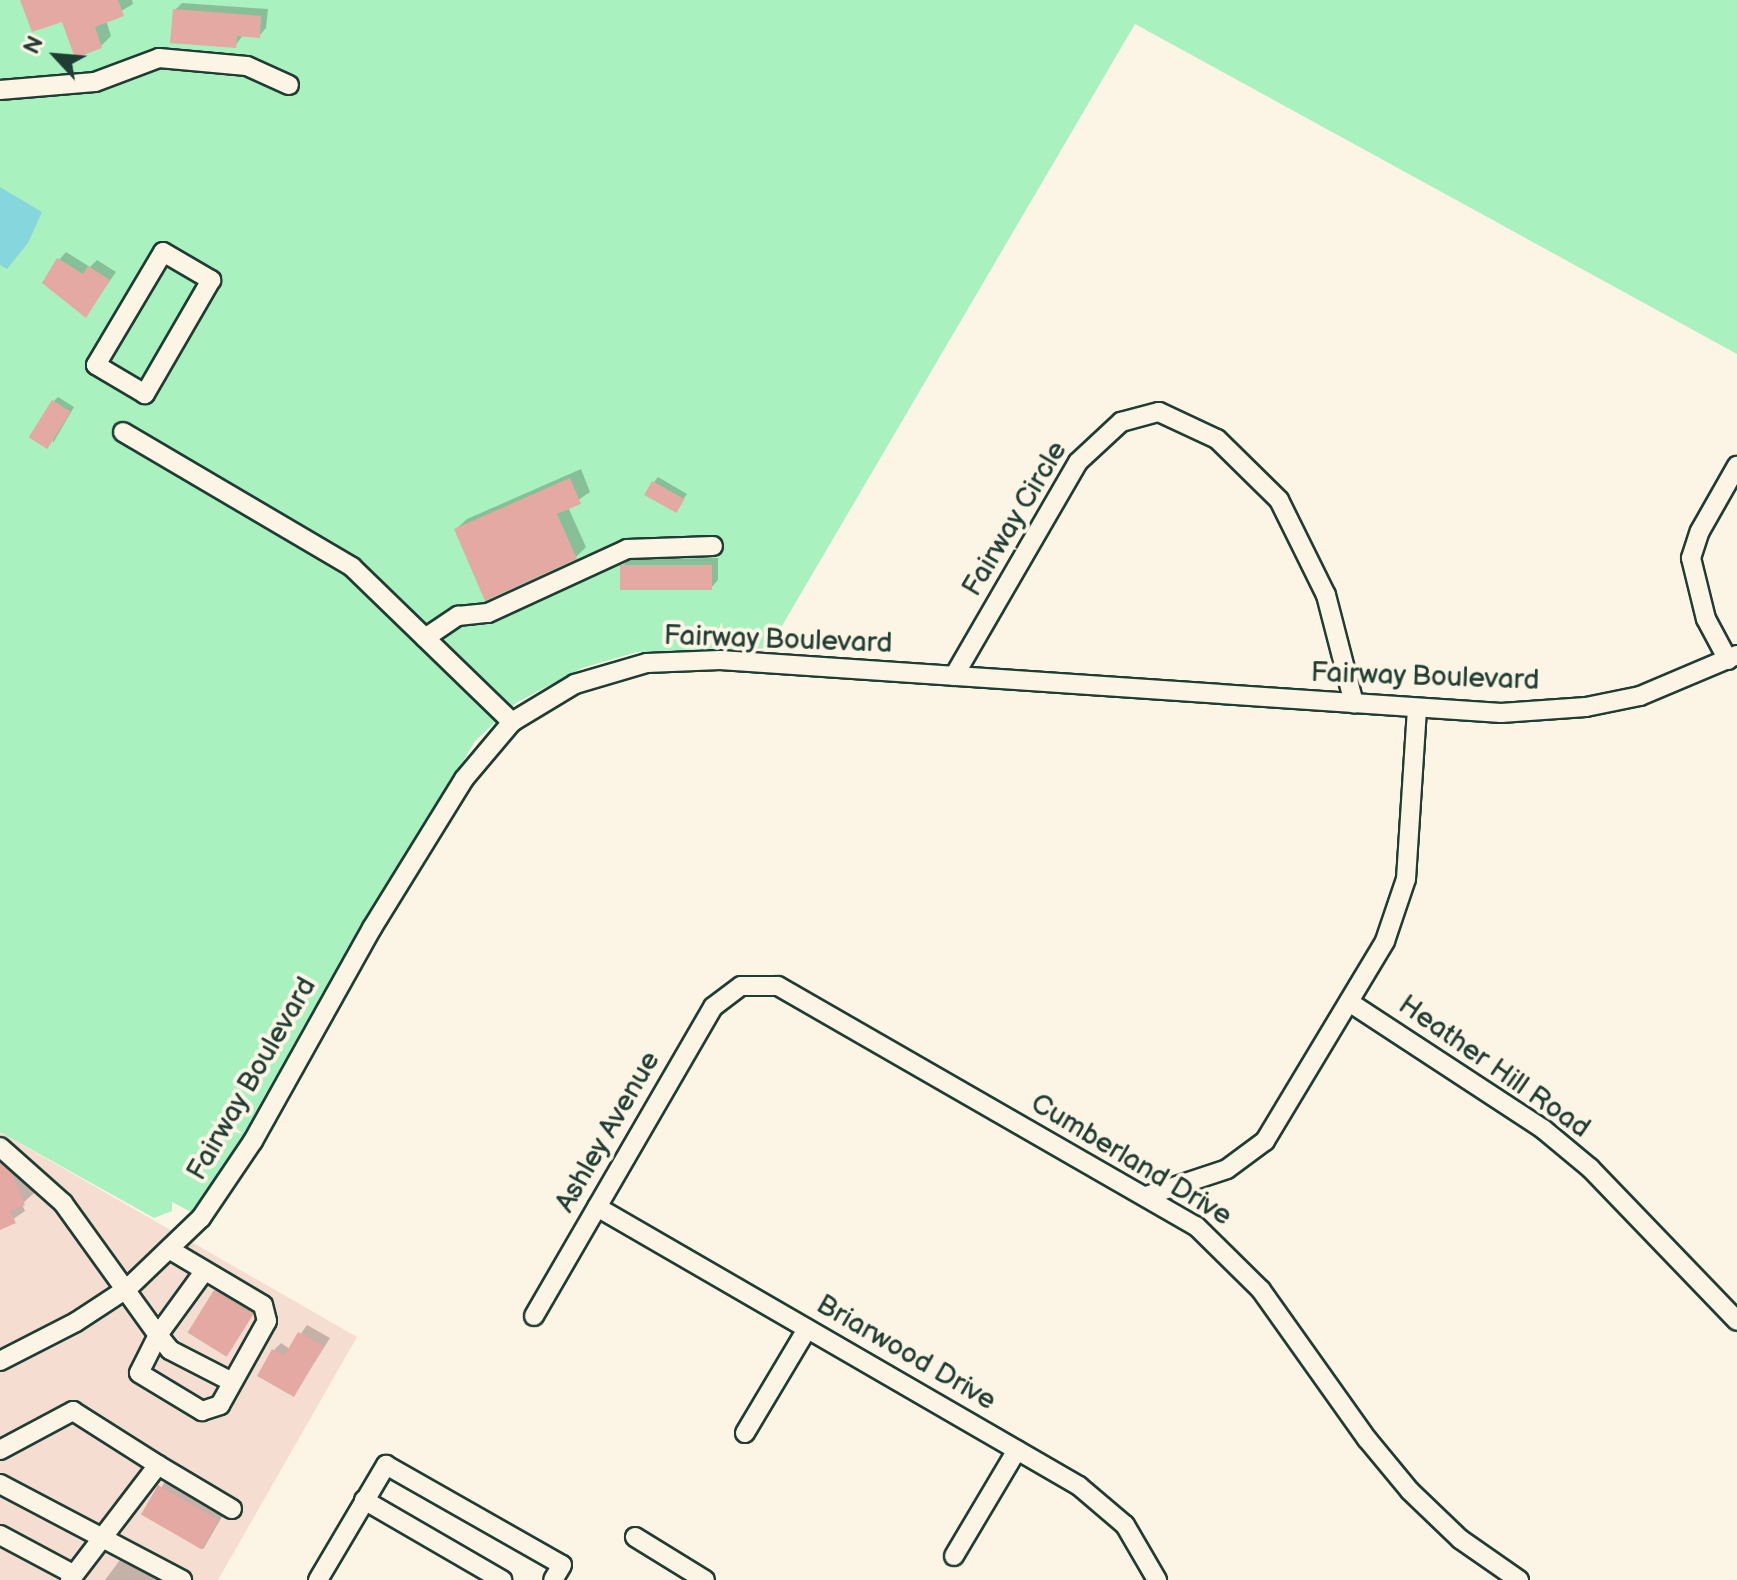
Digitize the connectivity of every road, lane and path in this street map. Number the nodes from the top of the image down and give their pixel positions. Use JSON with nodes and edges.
{"nodes":[{"id":1,"x":289,"y":85,"type":"dead end"},
{"id":2,"x":0,"y":90,"type":"edge"},
{"id":3,"x":211,"y":280,"type":"joint"},
{"id":4,"x":123,"y":432,"type":"dead end"},
{"id":5,"x":1737,"y":466,"type":"edge"},
{"id":6,"x":713,"y":546,"type":"dead end"},
{"id":7,"x":425,"y":638,"type":"junction"},
{"id":8,"x":1733,"y":657,"type":"edge"},
{"id":9,"x":954,"y":676,"type":"junction"},
{"id":10,"x":1354,"y":703,"type":"junction"},
{"id":11,"x":1417,"y":709,"type":"junction"},
{"id":12,"x":512,"y":722,"type":"junction"},
{"id":13,"x":741,"y":986,"type":"joint"},
{"id":14,"x":1349,"y":1002,"type":"junction"},
{"id":15,"x":0,"y":1147,"type":"edge"},
{"id":16,"x":1146,"y":1196,"type":"junction"},
{"id":17,"x":597,"y":1207,"type":"junction"},
{"id":18,"x":172,"y":1251,"type":"junction"},
{"id":19,"x":203,"y":1273,"type":"junction"},
{"id":20,"x":128,"y":1288,"type":"junction"},
{"id":21,"x":534,"y":1316,"type":"dead end"},
{"id":22,"x":1737,"y":1321,"type":"edge"},
{"id":23,"x":807,"y":1329,"type":"junction"},
{"id":24,"x":158,"y":1335,"type":"junction"},
{"id":25,"x":0,"y":1361,"type":"edge"},
{"id":26,"x":232,"y":1382,"type":"junction"},
{"id":27,"x":745,"y":1433,"type":"dead end"},
{"id":28,"x":0,"y":1450,"type":"edge"},
{"id":29,"x":1017,"y":1450,"type":"junction"},
{"id":30,"x":158,"y":1465,"type":"junction"},
{"id":31,"x":0,"y":1484,"type":"edge"},
{"id":32,"x":364,"y":1500,"type":"junction"},
{"id":33,"x":232,"y":1509,"type":"dead end"},
{"id":34,"x":0,"y":1535,"type":"edge"},
{"id":35,"x":102,"y":1537,"type":"junction"},
{"id":36,"x":635,"y":1537,"type":"dead end"},
{"id":37,"x":954,"y":1556,"type":"dead end"},
{"id":38,"x":72,"y":1577,"type":"edge"},
{"id":39,"x":182,"y":1580,"type":"edge"},
{"id":40,"x":318,"y":1580,"type":"edge"},
{"id":41,"x":502,"y":1580,"type":"edge"},
{"id":42,"x":553,"y":1580,"type":"edge"},
{"id":43,"x":705,"y":1580,"type":"edge"},
{"id":44,"x":1157,"y":1580,"type":"edge"},
{"id":45,"x":1519,"y":1580,"type":"edge"}],
"edges":[{"from":1,"to":2,"type":"street"},
{"from":3,"to":3,"type":"street"},
{"from":4,"to":7,"type":"street"},
{"from":5,"to":8,"type":"street"},
{"from":6,"to":7,"type":"street"},
{"from":7,"to":12,"type":"street"},
{"from":8,"to":11,"type":"street","name":"Fairway Boulevard"},
{"from":9,"to":10,"type":"street","name":"Fairway Boulevard"},
{"from":9,"to":10,"type":"street","name":"Fairway Circle"},
{"from":9,"to":12,"type":"street","name":"Fairway Boulevard"},
{"from":10,"to":11,"type":"street","name":"Fairway Boulevard"},
{"from":11,"to":14,"type":"street"},
{"from":12,"to":18,"type":"street","name":"Fairway Boulevard"},
{"from":13,"to":16,"type":"street","name":"Cumberland Drive"},
{"from":13,"to":17,"type":"street","name":"Ashley Avenue"},
{"from":14,"to":16,"type":"street"},
{"from":14,"to":22,"type":"street","name":"Heather Hill Road"},
{"from":15,"to":20,"type":"street"},
{"from":16,"to":45,"type":"street","name":"Cumberland Drive"},
{"from":17,"to":21,"type":"street","name":"Ashley Avenue"},
{"from":17,"to":23,"type":"street","name":"Briarwood Drive"},
{"from":18,"to":19,"type":"street"},
{"from":18,"to":20,"type":"street","name":"Fairway Boulevard"},
{"from":19,"to":24,"type":"street"},
{"from":19,"to":26,"type":"street"},
{"from":20,"to":24,"type":"street"},
{"from":20,"to":25,"type":"street","name":"Fairway Boulevard"},
{"from":23,"to":27,"type":"street"},
{"from":23,"to":29,"type":"street","name":"Briarwood Drive"},
{"from":24,"to":26,"type":"street"},
{"from":24,"to":26,"type":"street"},
{"from":28,"to":30,"type":"street"},
{"from":29,"to":37,"type":"street"},
{"from":29,"to":44,"type":"street","name":"Briarwood Drive"},
{"from":30,"to":33,"type":"street"},
{"from":30,"to":35,"type":"street"},
{"from":31,"to":35,"type":"street"},
{"from":32,"to":40,"type":"street"},
{"from":32,"to":41,"type":"street"},
{"from":32,"to":42,"type":"street"},
{"from":34,"to":38,"type":"street"},
{"from":35,"to":38,"type":"street"},
{"from":35,"to":39,"type":"street"},
{"from":36,"to":43,"type":"street"}]}
